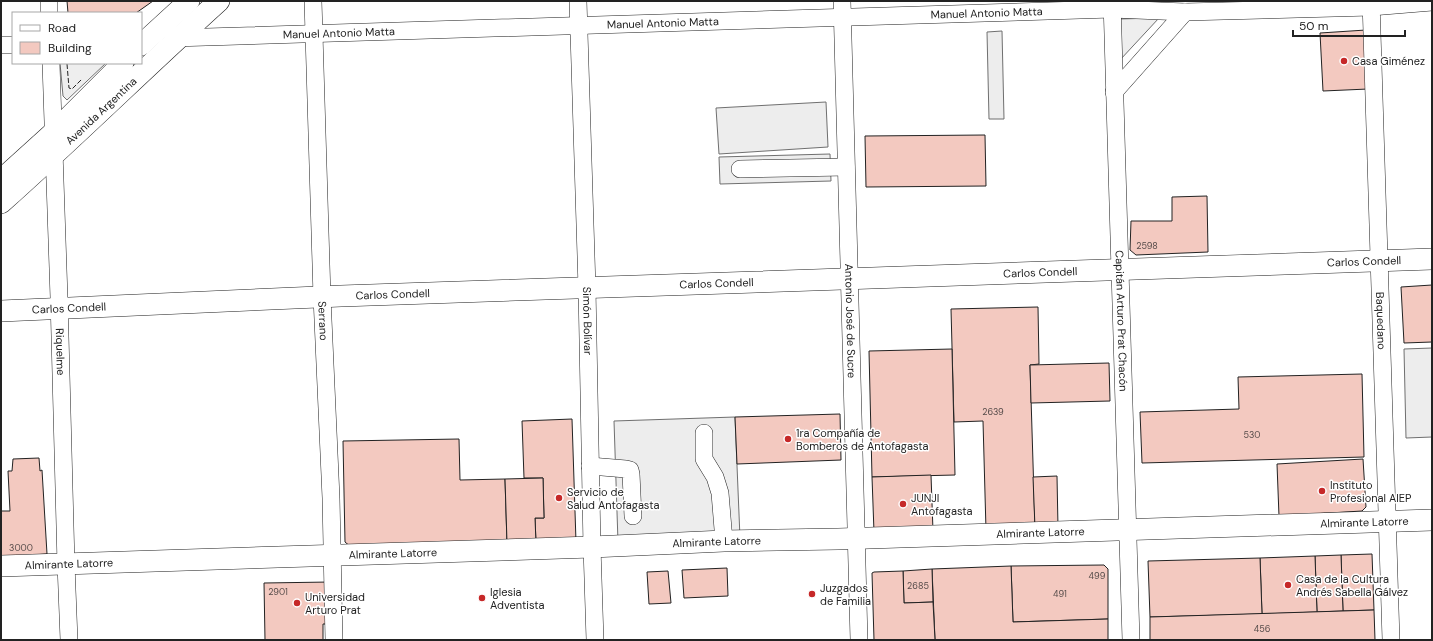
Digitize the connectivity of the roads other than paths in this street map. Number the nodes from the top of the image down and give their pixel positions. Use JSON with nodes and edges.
{"nodes":[{"id":1,"x":49,"y":1,"type":"edge"},
{"id":2,"x":189,"y":1,"type":"edge"},
{"id":3,"x":219,"y":1,"type":"edge"},
{"id":4,"x":313,"y":1,"type":"edge"},
{"id":5,"x":578,"y":1,"type":"edge"},
{"id":6,"x":1432,"y":2,"type":"edge"},
{"id":7,"x":1371,"y":4,"type":"edge"},
{"id":8,"x":1112,"y":5,"type":"edge"},
{"id":9,"x":842,"y":9,"type":"edge"},
{"id":10,"x":49,"y":12,"type":"edge"},
{"id":11,"x":1185,"y":12,"type":"junction"},
{"id":12,"x":579,"y":25,"type":"junction"},
{"id":13,"x":314,"y":33,"type":"junction"},
{"id":14,"x":178,"y":37,"type":"junction"},
{"id":15,"x":143,"y":41,"type":"edge"},
{"id":16,"x":1,"y":45,"type":"edge"},
{"id":17,"x":12,"y":45,"type":"edge"},
{"id":18,"x":51,"y":64,"type":"edge"},
{"id":19,"x":122,"y":64,"type":"edge"},
{"id":20,"x":1114,"y":92,"type":"junction"},
{"id":21,"x":54,"y":132,"type":"junction"},
{"id":22,"x":55,"y":155,"type":"junction"},
{"id":23,"x":846,"y":167,"type":"junction"},
{"id":24,"x":740,"y":169,"type":"dead end"},
{"id":25,"x":1,"y":180,"type":"edge"},
{"id":26,"x":1,"y":203,"type":"edge"},
{"id":27,"x":1432,"y":259,"type":"edge"},
{"id":28,"x":1379,"y":261,"type":"junction"},
{"id":29,"x":1120,"y":270,"type":"junction"},
{"id":30,"x":849,"y":279,"type":"junction"},
{"id":31,"x":587,"y":288,"type":"junction"},
{"id":32,"x":322,"y":296,"type":"junction"},
{"id":33,"x":60,"y":309,"type":"junction"},
{"id":34,"x":1,"y":311,"type":"edge"},
{"id":35,"x":704,"y":433,"type":"dead end"},
{"id":36,"x":590,"y":466,"type":"junction"},
{"id":37,"x":633,"y":516,"type":"dead end"},
{"id":38,"x":1432,"y":520,"type":"edge"},
{"id":39,"x":1387,"y":522,"type":"junction"},
{"id":40,"x":1128,"y":530,"type":"junction"},
{"id":41,"x":856,"y":539,"type":"junction"},
{"id":42,"x":724,"y":541,"type":"junction"},
{"id":43,"x":592,"y":547,"type":"junction"},
{"id":44,"x":332,"y":555,"type":"junction"},
{"id":45,"x":66,"y":564,"type":"junction"},
{"id":46,"x":1,"y":566,"type":"edge"},
{"id":47,"x":69,"y":640,"type":"edge"},
{"id":48,"x":334,"y":640,"type":"edge"},
{"id":49,"x":595,"y":640,"type":"edge"},
{"id":50,"x":859,"y":640,"type":"edge"},
{"id":51,"x":1131,"y":640,"type":"edge"},
{"id":52,"x":1391,"y":640,"type":"edge"}],
"edges":[{"from":1,"to":10,"type":"street"},
{"from":2,"to":15,"type":"main road"},
{"from":3,"to":14,"type":"main road","name":"Avenida Argentina"},
{"from":4,"to":13,"type":"street","name":"Serrano"},
{"from":5,"to":12,"type":"street","name":"Simón Bolívar"},
{"from":6,"to":7,"type":"street","name":"Manuel Antonio Matta"},
{"from":7,"to":11,"type":"street","name":"Manuel Antonio Matta"},
{"from":7,"to":28,"type":"street","name":"Baquedano"},
{"from":8,"to":9,"type":"street","name":"Manuel Antonio Matta"},
{"from":8,"to":11,"type":"street","name":"Manuel Antonio Matta"},
{"from":8,"to":20,"type":"street","name":"Capitán Arturo Prat Chacón"},
{"from":9,"to":12,"type":"street","name":"Manuel Antonio Matta"},
{"from":9,"to":23,"type":"street","name":"Antonio José de Sucre"},
{"from":11,"to":20,"type":"street"},
{"from":12,"to":13,"type":"street","name":"Manuel Antonio Matta"},
{"from":12,"to":31,"type":"street","name":"Simón Bolívar"},
{"from":13,"to":14,"type":"street","name":"Manuel Antonio Matta"},
{"from":13,"to":32,"type":"street","name":"Serrano"},
{"from":14,"to":15,"type":"street","name":"Manuel Antonio Matta"},
{"from":14,"to":22,"type":"main road","name":"Avenida Argentina"},
{"from":16,"to":17,"type":"street"},
{"from":18,"to":21,"type":"street","name":"Riquelme"},
{"from":19,"to":21,"type":"main road","name":"Avenida Argentina"},
{"from":20,"to":29,"type":"street","name":"Capitán Arturo Prat Chacón"},
{"from":21,"to":22,"type":"street","name":"Riquelme"},
{"from":21,"to":25,"type":"main road","name":"Avenida Argentina"},
{"from":22,"to":26,"type":"main road","name":"Avenida Argentina"},
{"from":22,"to":33,"type":"street","name":"Riquelme"},
{"from":23,"to":24,"type":"street"},
{"from":23,"to":30,"type":"street","name":"Antonio José de Sucre"},
{"from":27,"to":28,"type":"main road","name":"Carlos Condell"},
{"from":28,"to":29,"type":"main road","name":"Carlos Condell"},
{"from":28,"to":39,"type":"street","name":"Baquedano"},
{"from":29,"to":30,"type":"main road","name":"Carlos Condell"},
{"from":29,"to":40,"type":"street","name":"Capitán Arturo Prat Chacón"},
{"from":30,"to":31,"type":"main road","name":"Carlos Condell"},
{"from":30,"to":41,"type":"street","name":"Antonio José de Sucre"},
{"from":31,"to":32,"type":"main road","name":"Carlos Condell"},
{"from":31,"to":36,"type":"street","name":"Simón Bolívar"},
{"from":32,"to":33,"type":"main road","name":"Carlos Condell"},
{"from":32,"to":44,"type":"street","name":"Serrano"},
{"from":33,"to":34,"type":"main road","name":"Carlos Condell"},
{"from":33,"to":45,"type":"street","name":"Riquelme"},
{"from":35,"to":42,"type":"street"},
{"from":36,"to":37,"type":"street"},
{"from":36,"to":43,"type":"street","name":"Simón Bolívar"},
{"from":38,"to":39,"type":"main road","name":"Almirante Latorre"},
{"from":39,"to":40,"type":"main road","name":"Almirante Latorre"},
{"from":39,"to":52,"type":"street","name":"Baquedano"},
{"from":40,"to":41,"type":"main road","name":"Almirante Latorre"},
{"from":40,"to":51,"type":"street","name":"Capitán Arturo Prat Chacón"},
{"from":41,"to":42,"type":"main road","name":"Almirante Latorre"},
{"from":41,"to":50,"type":"street","name":"Antonio José de Sucre"},
{"from":42,"to":43,"type":"main road","name":"Almirante Latorre"},
{"from":43,"to":44,"type":"main road","name":"Almirante Latorre"},
{"from":43,"to":49,"type":"street","name":"Simón Bolívar"},
{"from":44,"to":45,"type":"main road","name":"Almirante Latorre"},
{"from":44,"to":48,"type":"street","name":"Serrano"},
{"from":45,"to":46,"type":"main road","name":"Almirante Latorre"},
{"from":45,"to":47,"type":"street","name":"Riquelme"}]}
